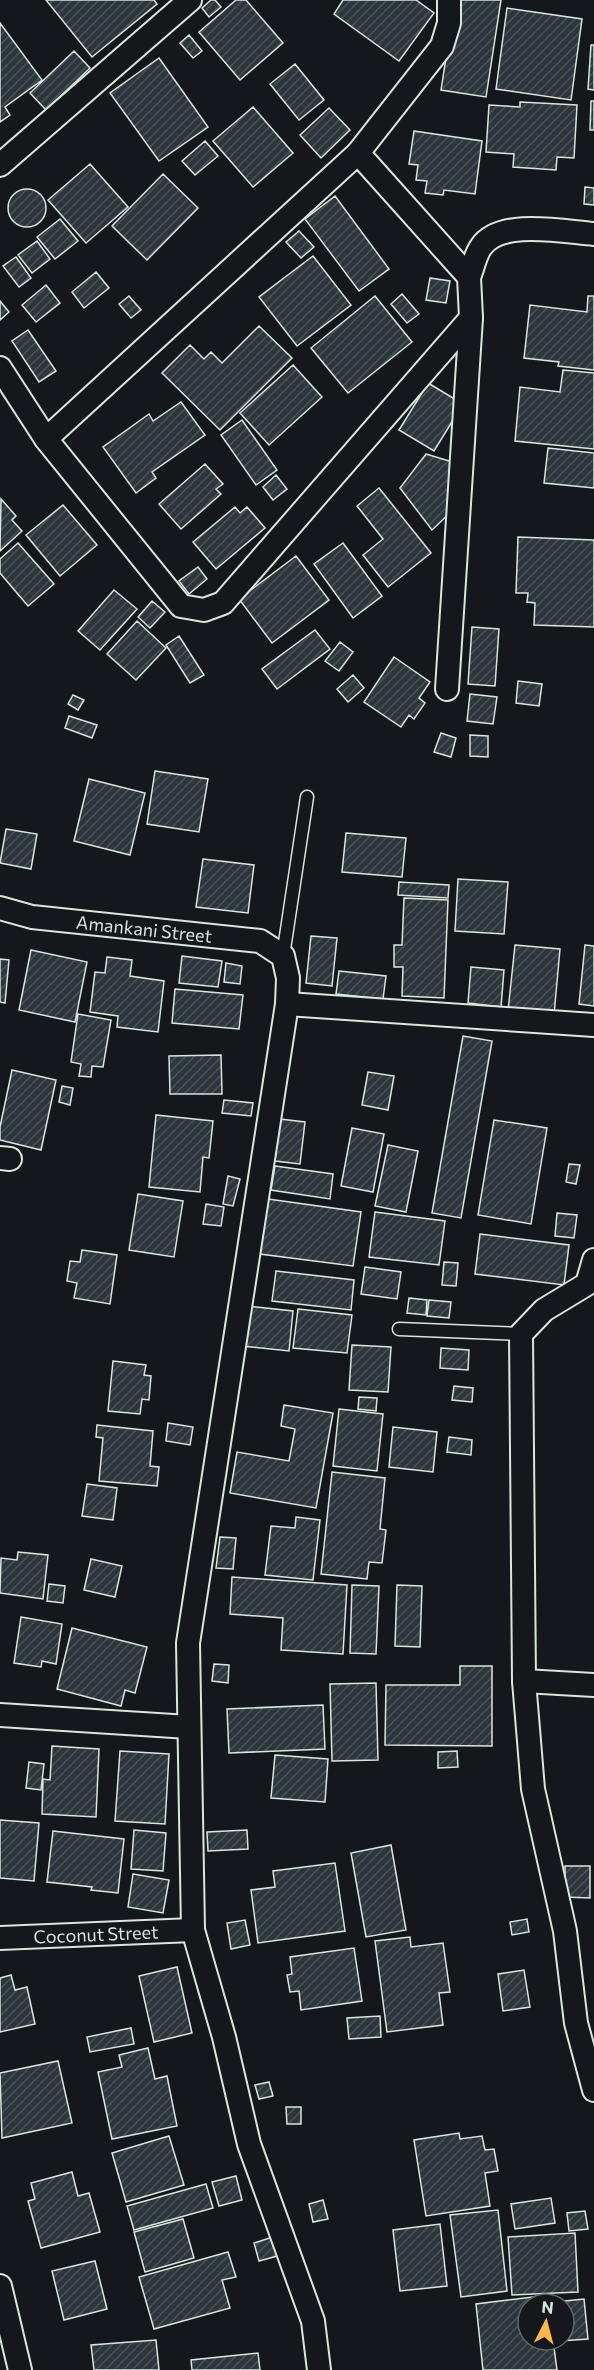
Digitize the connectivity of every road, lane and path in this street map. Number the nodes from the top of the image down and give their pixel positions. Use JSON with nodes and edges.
{"nodes":[{"id":1,"x":190,"y":0,"type":"edge"},
{"id":2,"x":449,"y":0,"type":"edge"},
{"id":3,"x":358,"y":153,"type":"junction"},
{"id":4,"x":0,"y":165,"type":"edge"},
{"id":5,"x":594,"y":234,"type":"edge"},
{"id":6,"x":469,"y":278,"type":"junction"},
{"id":7,"x":471,"y":318,"type":"junction"},
{"id":8,"x":0,"y":368,"type":"edge"},
{"id":9,"x":46,"y":439,"type":"junction"},
{"id":10,"x":447,"y":689,"type":"dead end"},
{"id":11,"x":307,"y":797,"type":"dead end"},
{"id":12,"x":0,"y":908,"type":"edge"},
{"id":13,"x":283,"y":956,"type":"junction"},
{"id":14,"x":287,"y":1004,"type":"junction"},
{"id":15,"x":594,"y":1025,"type":"edge"},
{"id":16,"x":594,"y":1260,"type":"edge"},
{"id":17,"x":399,"y":1329,"type":"dead end"},
{"id":18,"x":521,"y":1334,"type":"junction"},
{"id":19,"x":525,"y":1681,"type":"junction"},
{"id":20,"x":594,"y":1685,"type":"edge"},
{"id":21,"x":0,"y":1715,"type":"edge"},
{"id":22,"x":189,"y":1727,"type":"junction"},
{"id":23,"x":193,"y":1930,"type":"junction"},
{"id":24,"x":0,"y":1938,"type":"edge"},
{"id":25,"x":594,"y":2090,"type":"edge"},
{"id":26,"x":0,"y":2286,"type":"edge"},
{"id":27,"x":20,"y":2370,"type":"edge"},
{"id":28,"x":319,"y":2370,"type":"edge"}],
"edges":[{"from":1,"to":4,"type":"street"},
{"from":2,"to":3,"type":"street"},
{"from":3,"to":6,"type":"street"},
{"from":3,"to":9,"type":"street"},
{"from":5,"to":6,"type":"street"},
{"from":6,"to":7,"type":"street"},
{"from":7,"to":9,"type":"street"},
{"from":7,"to":10,"type":"street"},
{"from":8,"to":9,"type":"street"},
{"from":11,"to":13,"type":"lane"},
{"from":12,"to":13,"type":"street","name":"Amankani Street"},
{"from":13,"to":14,"type":"street"},
{"from":14,"to":15,"type":"street"},
{"from":14,"to":22,"type":"street"},
{"from":16,"to":18,"type":"street"},
{"from":17,"to":18,"type":"lane"},
{"from":18,"to":19,"type":"street"},
{"from":19,"to":20,"type":"street"},
{"from":19,"to":25,"type":"street"},
{"from":21,"to":22,"type":"street"},
{"from":22,"to":23,"type":"street"},
{"from":23,"to":24,"type":"street","name":"Coconut Street"},
{"from":23,"to":28,"type":"street"},
{"from":26,"to":27,"type":"street"}]}
